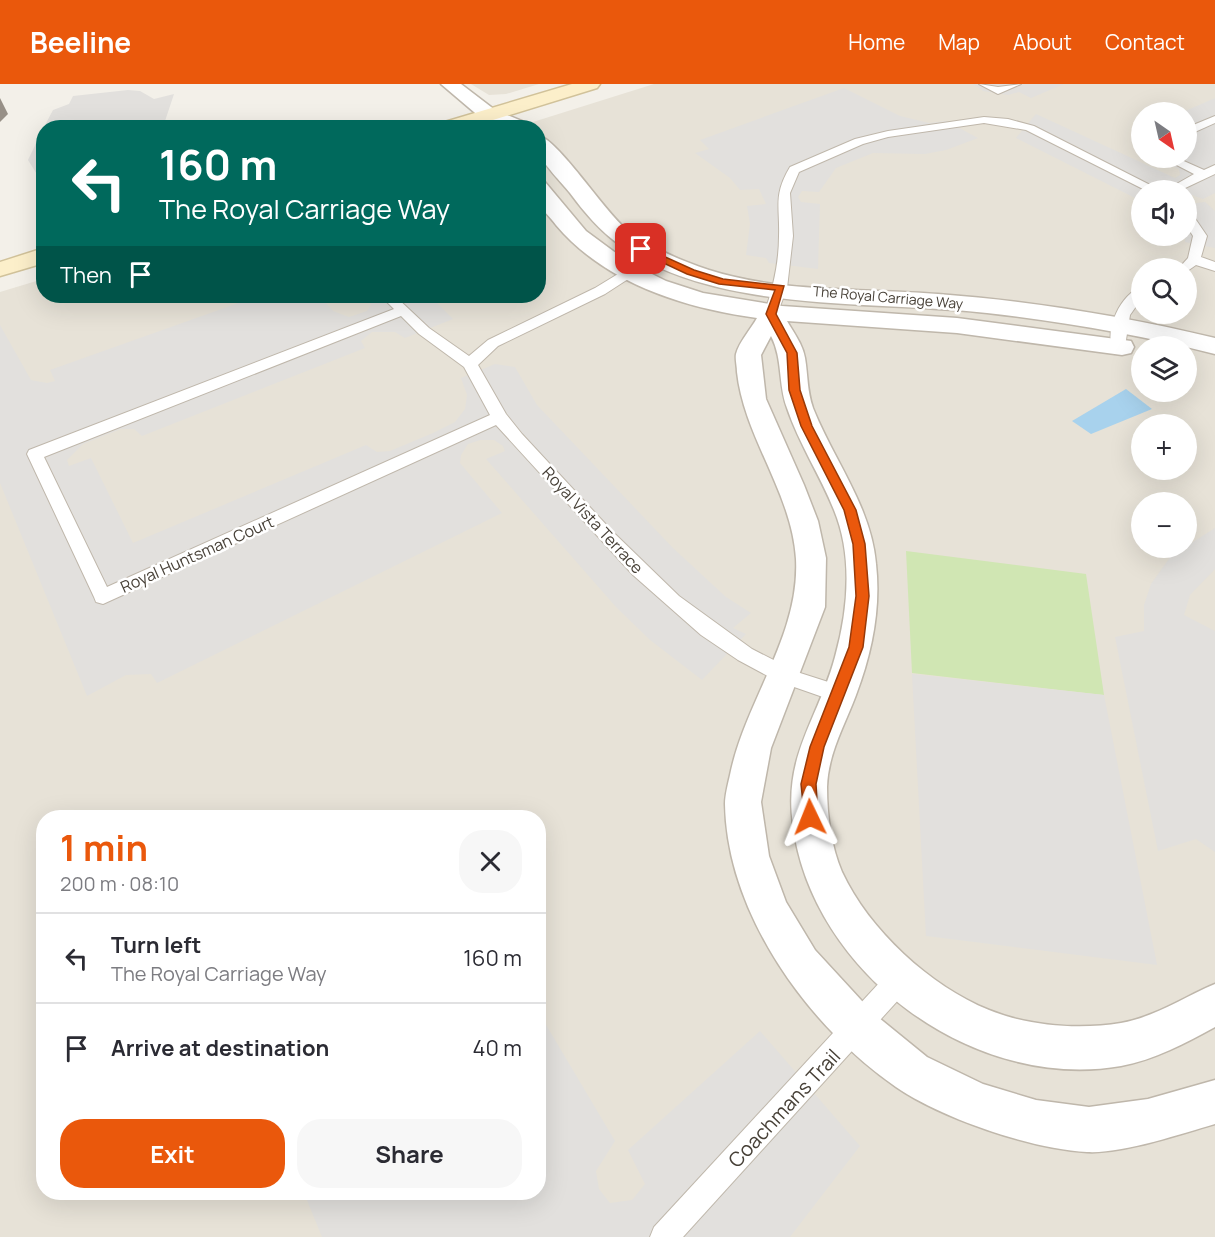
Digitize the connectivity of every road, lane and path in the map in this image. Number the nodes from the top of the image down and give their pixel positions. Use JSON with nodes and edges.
{"nodes":[{"id":1,"x":450,"y":84,"type":"edge"},
{"id":2,"x":591,"y":84,"type":"edge"},
{"id":3,"x":984,"y":84,"type":"edge"},
{"id":4,"x":1016,"y":84,"type":"edge"},
{"id":5,"x":998,"y":106,"type":"junction"},
{"id":6,"x":1215,"y":119,"type":"edge"},
{"id":7,"x":490,"y":120,"type":"edge"},
{"id":8,"x":494,"y":120,"type":"edge"},
{"id":9,"x":1197,"y":127,"type":"edge"},
{"id":10,"x":546,"y":150,"type":"edge"},
{"id":11,"x":1209,"y":171,"type":"edge"},
{"id":12,"x":1134,"y":180,"type":"edge"},
{"id":13,"x":1191,"y":180,"type":"edge"},
{"id":14,"x":546,"y":197,"type":"edge"},
{"id":15,"x":654,"y":256,"type":"junction"},
{"id":16,"x":36,"y":258,"type":"edge"},
{"id":17,"x":1197,"y":265,"type":"edge"},
{"id":18,"x":1215,"y":267,"type":"edge"},
{"id":19,"x":0,"y":269,"type":"edge"},
{"id":20,"x":630,"y":273,"type":"junction"},
{"id":21,"x":1131,"y":300,"type":"edge"},
{"id":22,"x":776,"y":301,"type":"junction"},
{"id":23,"x":395,"y":303,"type":"edge"},
{"id":24,"x":402,"y":311,"type":"junction"},
{"id":25,"x":1127,"y":340,"type":"edge"},
{"id":26,"x":1215,"y":345,"type":"edge"},
{"id":27,"x":469,"y":364,"type":"junction"},
{"id":28,"x":1197,"y":364,"type":"edge"},
{"id":29,"x":1215,"y":369,"type":"edge"},
{"id":30,"x":499,"y":417,"type":"junction"},
{"id":31,"x":784,"y":675,"type":"junction"},
{"id":32,"x":840,"y":694,"type":"junction"},
{"id":33,"x":902,"y":977,"type":"junction"},
{"id":34,"x":1215,"y":1005,"type":"edge"},
{"id":35,"x":858,"y":1029,"type":"junction"},
{"id":36,"x":1215,"y":1102,"type":"edge"},
{"id":37,"x":664,"y":1237,"type":"edge"}],
"edges":[{"from":1,"to":7,"type":"street"},
{"from":2,"to":8,"type":"main road"},
{"from":3,"to":5,"type":"lane"},
{"from":4,"to":5,"type":"lane"},
{"from":5,"to":12,"type":"lane"},
{"from":5,"to":22,"type":"lane"},
{"from":6,"to":9,"type":"lane"},
{"from":10,"to":15,"type":"street","name":"The Royal Carriage Way"},
{"from":11,"to":13,"type":"lane"},
{"from":14,"to":20,"type":"street","name":"The Royal Carriage Way"},
{"from":15,"to":20,"type":"lane"},
{"from":15,"to":22,"type":"street","name":"The Royal Carriage Way"},
{"from":16,"to":19,"type":"main road"},
{"from":17,"to":18,"type":"lane"},
{"from":20,"to":22,"type":"street","name":"The Royal Carriage Way"},
{"from":20,"to":27,"type":"lane"},
{"from":21,"to":25,"type":"lane"},
{"from":22,"to":25,"type":"street","name":"The Royal Carriage Way"},
{"from":22,"to":31,"type":"street"},
{"from":22,"to":32,"type":"street"},
{"from":23,"to":24,"type":"lane","name":"Royal Vista Terrace"},
{"from":24,"to":27,"type":"lane","name":"Royal Vista Terrace"},
{"from":24,"to":30,"type":"lane","name":"Royal Huntsman Court"},
{"from":25,"to":26,"type":"street","name":"The Royal Carriage Way"},
{"from":27,"to":30,"type":"lane","name":"Royal Vista Terrace"},
{"from":28,"to":29,"type":"street"},
{"from":30,"to":31,"type":"lane","name":"Royal Vista Terrace"},
{"from":31,"to":32,"type":"lane","name":"Royal Vista Terrace"},
{"from":31,"to":35,"type":"street"},
{"from":32,"to":33,"type":"street"},
{"from":33,"to":34,"type":"street"},
{"from":33,"to":35,"type":"lane","name":"Coachmans Trail"},
{"from":35,"to":36,"type":"street"},
{"from":35,"to":37,"type":"lane","name":"Coachmans Trail"}]}
